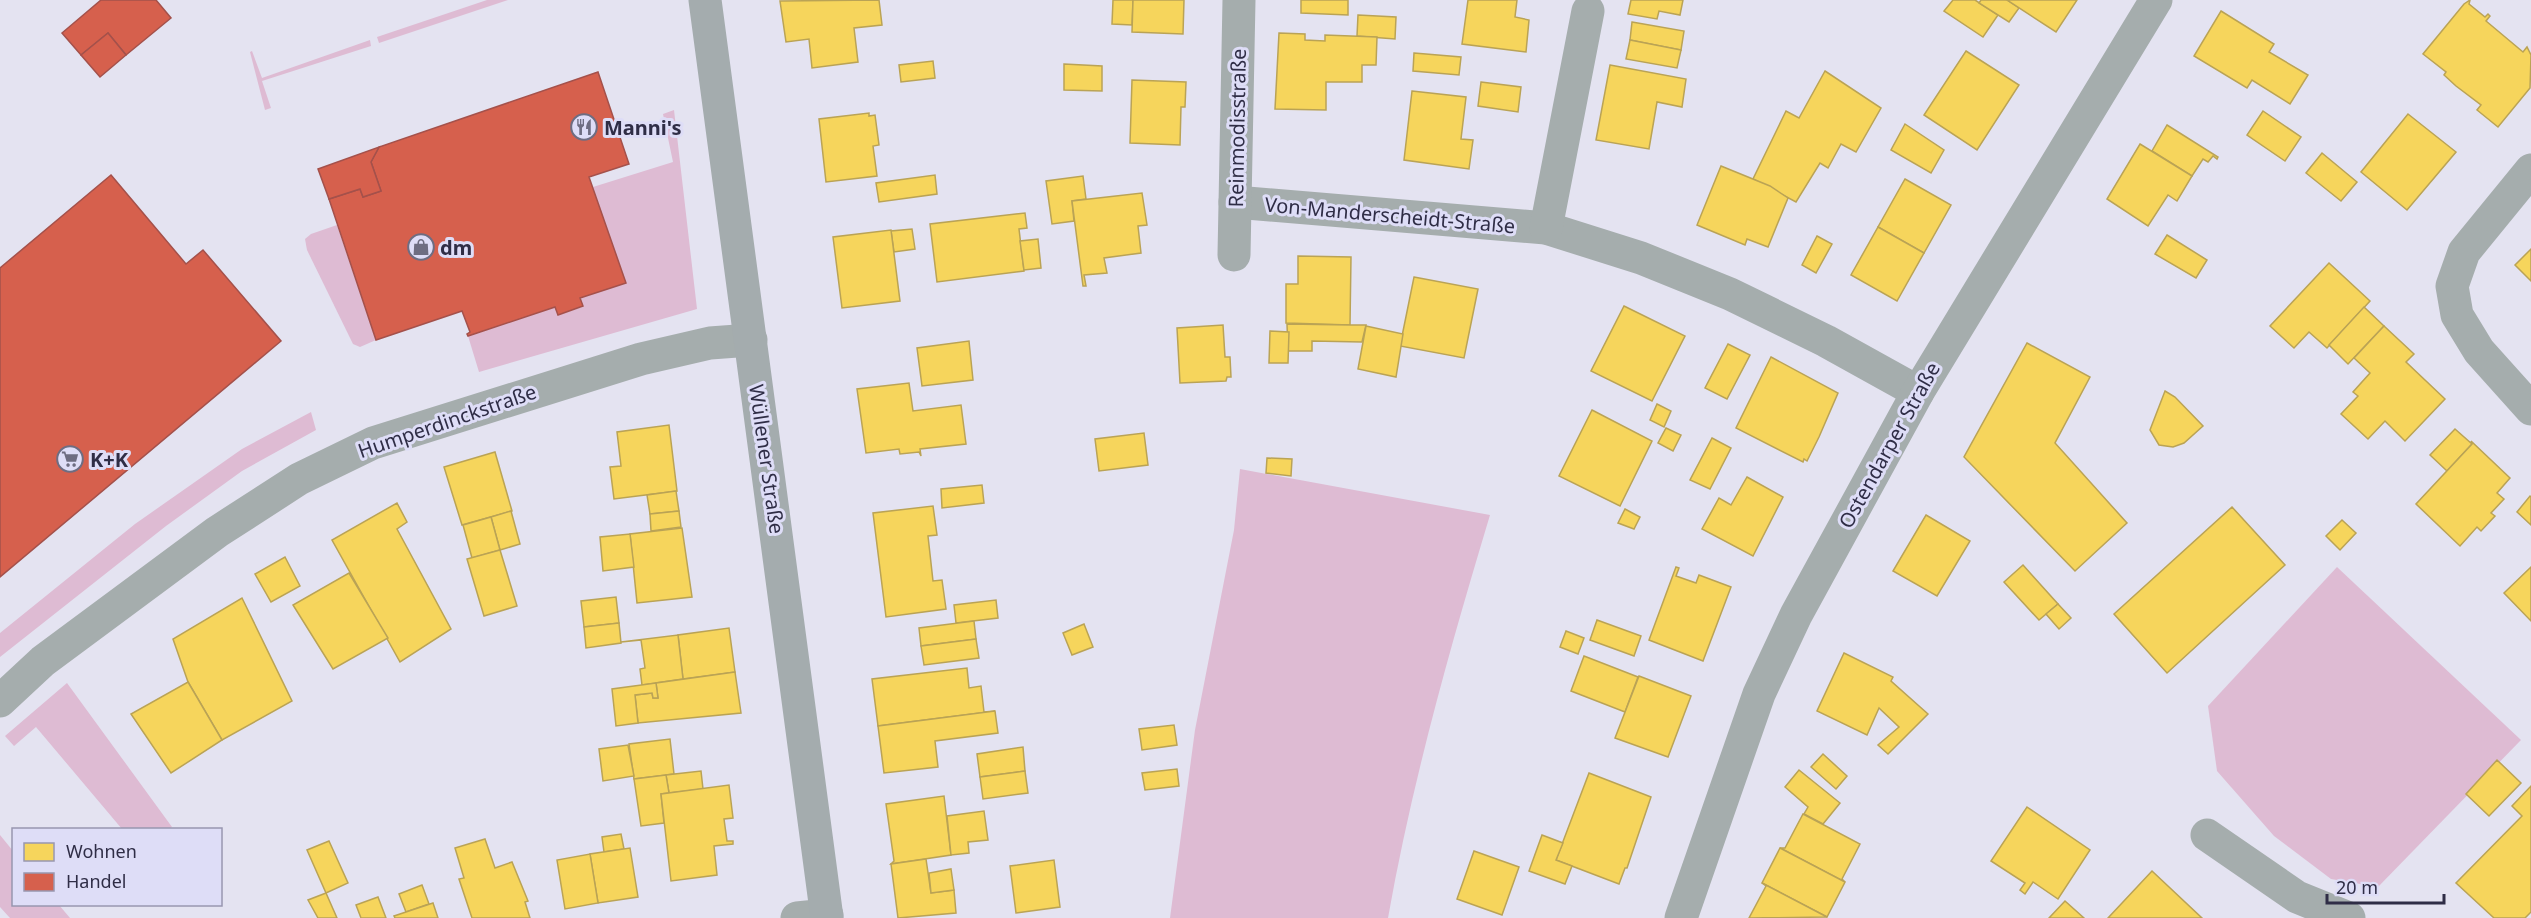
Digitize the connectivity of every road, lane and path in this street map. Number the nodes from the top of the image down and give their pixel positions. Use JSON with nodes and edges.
{"nodes":[{"id":1,"x":705,"y":0,"type":"edge"},
{"id":2,"x":1239,"y":0,"type":"edge"},
{"id":3,"x":2156,"y":0,"type":"edge"},
{"id":4,"x":1588,"y":11,"type":"dead end"},
{"id":5,"x":2531,"y":170,"type":"edge"},
{"id":6,"x":1235,"y":202,"type":"junction"},
{"id":7,"x":1546,"y":228,"type":"junction"},
{"id":8,"x":1233,"y":255,"type":"dead end"},
{"id":9,"x":751,"y":340,"type":"junction"},
{"id":10,"x":1918,"y":392,"type":"junction"},
{"id":11,"x":2531,"y":409,"type":"edge"},
{"id":12,"x":0,"y":701,"type":"edge"},
{"id":13,"x":2207,"y":835,"type":"dead end"},
{"id":14,"x":817,"y":917,"type":"edge"},
{"id":15,"x":1681,"y":918,"type":"edge"},
{"id":16,"x":2349,"y":918,"type":"edge"}],
"edges":[{"from":1,"to":9,"type":"street","name":"Wüllener Straße"},
{"from":2,"to":6,"type":"street","name":"Reinmodisstraße"},
{"from":3,"to":10,"type":"street","name":"Ostendarper Straße"},
{"from":4,"to":7,"type":"street"},
{"from":5,"to":11,"type":"street"},
{"from":6,"to":7,"type":"street","name":"Von-Manderscheidt-Straße"},
{"from":6,"to":8,"type":"street","name":"Reinmodisstraße"},
{"from":7,"to":10,"type":"street","name":"Von-Manderscheidt-Straße"},
{"from":9,"to":12,"type":"street","name":"Humperdinckstraße"},
{"from":9,"to":14,"type":"street","name":"Wüllener Straße"},
{"from":10,"to":15,"type":"street","name":"Ostendarper Straße"},
{"from":13,"to":16,"type":"street"}]}
